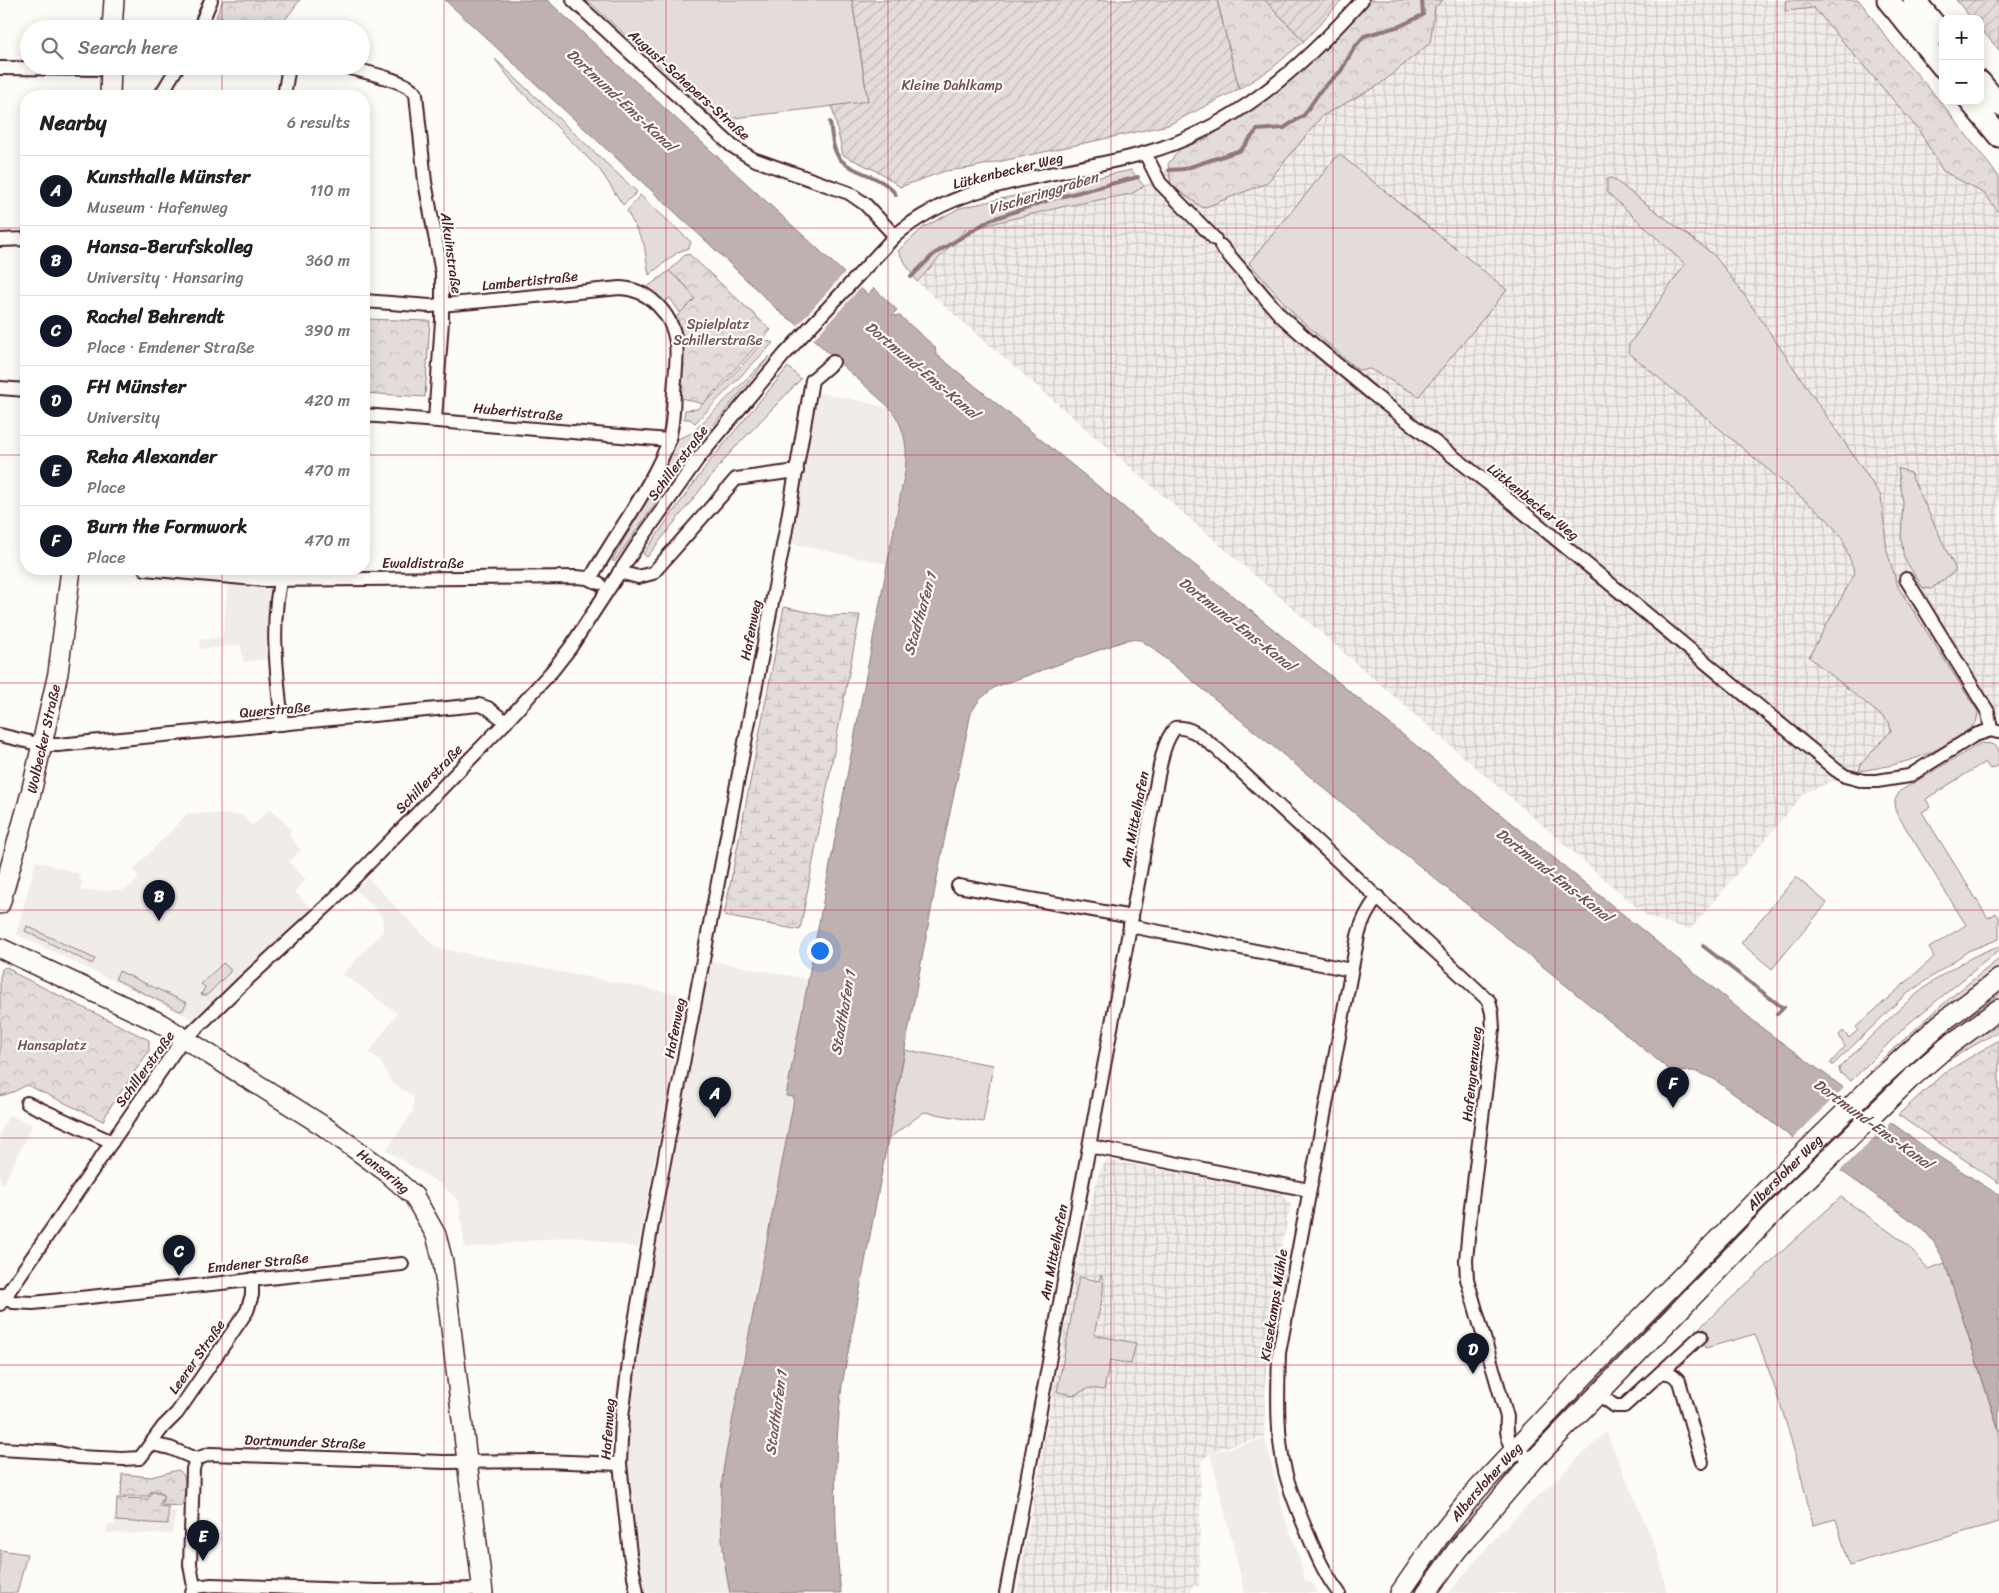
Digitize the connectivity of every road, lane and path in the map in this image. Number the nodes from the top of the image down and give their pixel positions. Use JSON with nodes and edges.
{"nodes":[{"id":1,"x":114,"y":0,"type":"edge"},
{"id":2,"x":211,"y":0,"type":"edge"},
{"id":3,"x":573,"y":0,"type":"edge"},
{"id":4,"x":1362,"y":0,"type":"edge"},
{"id":5,"x":1888,"y":0,"type":"edge"},
{"id":6,"x":1914,"y":0,"type":"edge"},
{"id":7,"x":113,"y":20,"type":"edge"},
{"id":8,"x":203,"y":20,"type":"edge"},
{"id":9,"x":1939,"y":31,"type":"edge"},
{"id":10,"x":1939,"y":62,"type":"edge"},
{"id":11,"x":0,"y":68,"type":"edge"},
{"id":12,"x":20,"y":68,"type":"edge"},
{"id":13,"x":370,"y":74,"type":"edge"},
{"id":14,"x":111,"y":75,"type":"edge"},
{"id":15,"x":173,"y":75,"type":"edge"},
{"id":16,"x":288,"y":75,"type":"edge"},
{"id":17,"x":1984,"y":87,"type":"edge"},
{"id":18,"x":110,"y":90,"type":"edge"},
{"id":19,"x":164,"y":90,"type":"edge"},
{"id":20,"x":285,"y":90,"type":"edge"},
{"id":21,"x":1973,"y":105,"type":"edge"},
{"id":22,"x":1999,"y":105,"type":"edge"},
{"id":23,"x":1999,"y":136,"type":"edge"},
{"id":24,"x":1145,"y":153,"type":"junction"},
{"id":25,"x":895,"y":236,"type":"junction"},
{"id":26,"x":0,"y":240,"type":"edge"},
{"id":27,"x":20,"y":240,"type":"edge"},
{"id":28,"x":869,"y":263,"type":"joint"},
{"id":29,"x":640,"y":292,"type":"joint"},
{"id":30,"x":370,"y":301,"type":"edge"},
{"id":31,"x":443,"y":304,"type":"junction"},
{"id":32,"x":833,"y":362,"type":"dead end"},
{"id":33,"x":0,"y":388,"type":"edge"},
{"id":34,"x":20,"y":390,"type":"edge"},
{"id":35,"x":370,"y":415,"type":"edge"},
{"id":36,"x":435,"y":420,"type":"junction"},
{"id":37,"x":669,"y":440,"type":"junction"},
{"id":38,"x":797,"y":471,"type":"junction"},
{"id":39,"x":620,"y":572,"type":"junction"},
{"id":40,"x":70,"y":575,"type":"edge"},
{"id":41,"x":210,"y":575,"type":"edge"},
{"id":42,"x":278,"y":575,"type":"edge"},
{"id":43,"x":281,"y":575,"type":"edge"},
{"id":44,"x":370,"y":575,"type":"edge"},
{"id":45,"x":1906,"y":579,"type":"dead end"},
{"id":46,"x":592,"y":580,"type":"junction"},
{"id":47,"x":608,"y":589,"type":"junction"},
{"id":48,"x":506,"y":722,"type":"junction"},
{"id":49,"x":282,"y":724,"type":"junction"},
{"id":50,"x":1175,"y":728,"type":"joint"},
{"id":51,"x":1995,"y":731,"type":"edge"},
{"id":52,"x":0,"y":735,"type":"edge"},
{"id":53,"x":42,"y":745,"type":"junction"},
{"id":54,"x":958,"y":886,"type":"dead end"},
{"id":55,"x":1378,"y":897,"type":"junction"},
{"id":56,"x":0,"y":904,"type":"edge"},
{"id":57,"x":1131,"y":921,"type":"junction"},
{"id":58,"x":0,"y":948,"type":"edge"},
{"id":59,"x":1351,"y":970,"type":"junction"},
{"id":60,"x":1999,"y":979,"type":"edge"},
{"id":61,"x":1999,"y":1009,"type":"edge"},
{"id":62,"x":186,"y":1039,"type":"junction"},
{"id":63,"x":27,"y":1103,"type":"dead end"},
{"id":64,"x":112,"y":1142,"type":"junction"},
{"id":65,"x":1089,"y":1146,"type":"junction"},
{"id":66,"x":1309,"y":1190,"type":"junction"},
{"id":67,"x":402,"y":1264,"type":"dead end"},
{"id":68,"x":252,"y":1279,"type":"junction"},
{"id":69,"x":1,"y":1299,"type":"edge"},
{"id":70,"x":1701,"y":1336,"type":"dead end"},
{"id":71,"x":1660,"y":1374,"type":"junction"},
{"id":72,"x":1582,"y":1378,"type":"junction"},
{"id":73,"x":1597,"y":1393,"type":"junction"},
{"id":74,"x":151,"y":1444,"type":"junction"},
{"id":75,"x":0,"y":1449,"type":"edge"},
{"id":76,"x":1514,"y":1450,"type":"junction"},
{"id":77,"x":196,"y":1458,"type":"junction"},
{"id":78,"x":466,"y":1461,"type":"junction"},
{"id":79,"x":1533,"y":1461,"type":"junction"},
{"id":80,"x":1702,"y":1462,"type":"dead end"},
{"id":81,"x":620,"y":1464,"type":"junction"},
{"id":82,"x":193,"y":1590,"type":"edge"},
{"id":83,"x":483,"y":1591,"type":"edge"},
{"id":84,"x":377,"y":1592,"type":"edge"},
{"id":85,"x":637,"y":1593,"type":"edge"},
{"id":86,"x":1006,"y":1593,"type":"edge"},
{"id":87,"x":1340,"y":1593,"type":"edge"},
{"id":88,"x":1400,"y":1593,"type":"edge"},
{"id":89,"x":1426,"y":1593,"type":"edge"}],
"edges":[{"from":1,"to":7,"type":"main road"},
{"from":2,"to":8,"type":"street"},
{"from":3,"to":25,"type":"street","name":"August-Schepers-Straße"},
{"from":4,"to":24,"type":"street","name":"Lütkenbecker Weg"},
{"from":5,"to":10,"type":"highway"},
{"from":6,"to":9,"type":"highway"},
{"from":11,"to":12,"type":"street"},
{"from":13,"to":31,"type":"street","name":"Alkuinstraße"},
{"from":14,"to":18,"type":"main road"},
{"from":15,"to":19,"type":"street"},
{"from":16,"to":20,"type":"street"},
{"from":17,"to":22,"type":"highway"},
{"from":21,"to":23,"type":"highway"},
{"from":24,"to":25,"type":"street","name":"Lütkenbecker Weg"},
{"from":24,"to":51,"type":"street","name":"Lütkenbecker Weg"},
{"from":25,"to":28,"type":"street","name":"Lütkenbecker Weg"},
{"from":26,"to":27,"type":"street"},
{"from":28,"to":39,"type":"street","name":"Schillerstraße"},
{"from":29,"to":31,"type":"street","name":"Lambertistraße"},
{"from":29,"to":37,"type":"street","name":"Schillerstraße"},
{"from":30,"to":31,"type":"street","name":"Lambertistraße"},
{"from":31,"to":36,"type":"street","name":"Alkuinstraße"},
{"from":32,"to":38,"type":"street","name":"Hafenweg"},
{"from":33,"to":34,"type":"street"},
{"from":35,"to":36,"type":"street","name":"Hubertistraße"},
{"from":36,"to":37,"type":"street","name":"Hubertistraße"},
{"from":37,"to":46,"type":"street","name":"Schillerstraße"},
{"from":38,"to":39,"type":"street"},
{"from":38,"to":81,"type":"street","name":"Hafenweg"},
{"from":39,"to":47,"type":"street","name":"Schillerstraße"},
{"from":40,"to":53,"type":"main road","name":"Wolbecker Straße"},
{"from":41,"to":42,"type":"street","name":"Ewaldistraße"},
{"from":43,"to":49,"type":"street"},
{"from":44,"to":46,"type":"street","name":"Ewaldistraße"},
{"from":45,"to":51,"type":"street"},
{"from":46,"to":47,"type":"street","name":"Ewaldistraße"},
{"from":47,"to":48,"type":"street","name":"Schillerstraße"},
{"from":48,"to":49,"type":"street","name":"Querstraße"},
{"from":48,"to":62,"type":"street","name":"Schillerstraße"},
{"from":49,"to":53,"type":"street","name":"Querstraße"},
{"from":50,"to":55,"type":"street","name":"Hafengrenzweg"},
{"from":50,"to":57,"type":"street","name":"Am Mittelhafen"},
{"from":52,"to":53,"type":"street","name":"Querstraße"},
{"from":53,"to":56,"type":"main road","name":"Wolbecker Straße"},
{"from":54,"to":57,"type":"street"},
{"from":55,"to":59,"type":"street","name":"Kiesekamps Mühle"},
{"from":55,"to":76,"type":"street","name":"Hafengrenzweg"},
{"from":57,"to":59,"type":"street"},
{"from":57,"to":65,"type":"street","name":"Am Mittelhafen"},
{"from":58,"to":62,"type":"main road","name":"Hansaring"},
{"from":59,"to":66,"type":"street","name":"Kiesekamps Mühle"},
{"from":60,"to":72,"type":"main road","name":"Albersloher Weg"},
{"from":61,"to":73,"type":"main road","name":"Albersloher Weg"},
{"from":62,"to":64,"type":"street","name":"Schillerstraße"},
{"from":62,"to":78,"type":"main road","name":"Hansaring"},
{"from":63,"to":64,"type":"street"},
{"from":64,"to":69,"type":"street","name":"Schillerstraße"},
{"from":65,"to":66,"type":"street"},
{"from":65,"to":86,"type":"street","name":"Am Mittelhafen"},
{"from":66,"to":87,"type":"street","name":"Kiesekamps Mühle"},
{"from":67,"to":68,"type":"street","name":"Emdener Straße"},
{"from":68,"to":69,"type":"street","name":"Emdener Straße"},
{"from":68,"to":74,"type":"street","name":"Leerer Straße"},
{"from":70,"to":71,"type":"street"},
{"from":71,"to":73,"type":"street"},
{"from":71,"to":80,"type":"street"},
{"from":72,"to":73,"type":"main road"},
{"from":72,"to":76,"type":"main road","name":"Albersloher Weg"},
{"from":73,"to":79,"type":"main road","name":"Albersloher Weg"},
{"from":74,"to":75,"type":"street"},
{"from":74,"to":77,"type":"street","name":"Dortmunder Straße"},
{"from":76,"to":79,"type":"street"},
{"from":76,"to":88,"type":"main road","name":"Albersloher Weg"},
{"from":77,"to":78,"type":"street","name":"Dortmunder Straße"},
{"from":77,"to":82,"type":"street"},
{"from":78,"to":81,"type":"street","name":"Dortmunder Straße"},
{"from":78,"to":83,"type":"main road","name":"Hansaring"},
{"from":79,"to":89,"type":"main road","name":"Albersloher Weg"},
{"from":81,"to":85,"type":"street","name":"Hafenweg"},
{"from":82,"to":84,"type":"street"},
{"from":83,"to":84,"type":"street"}]}
